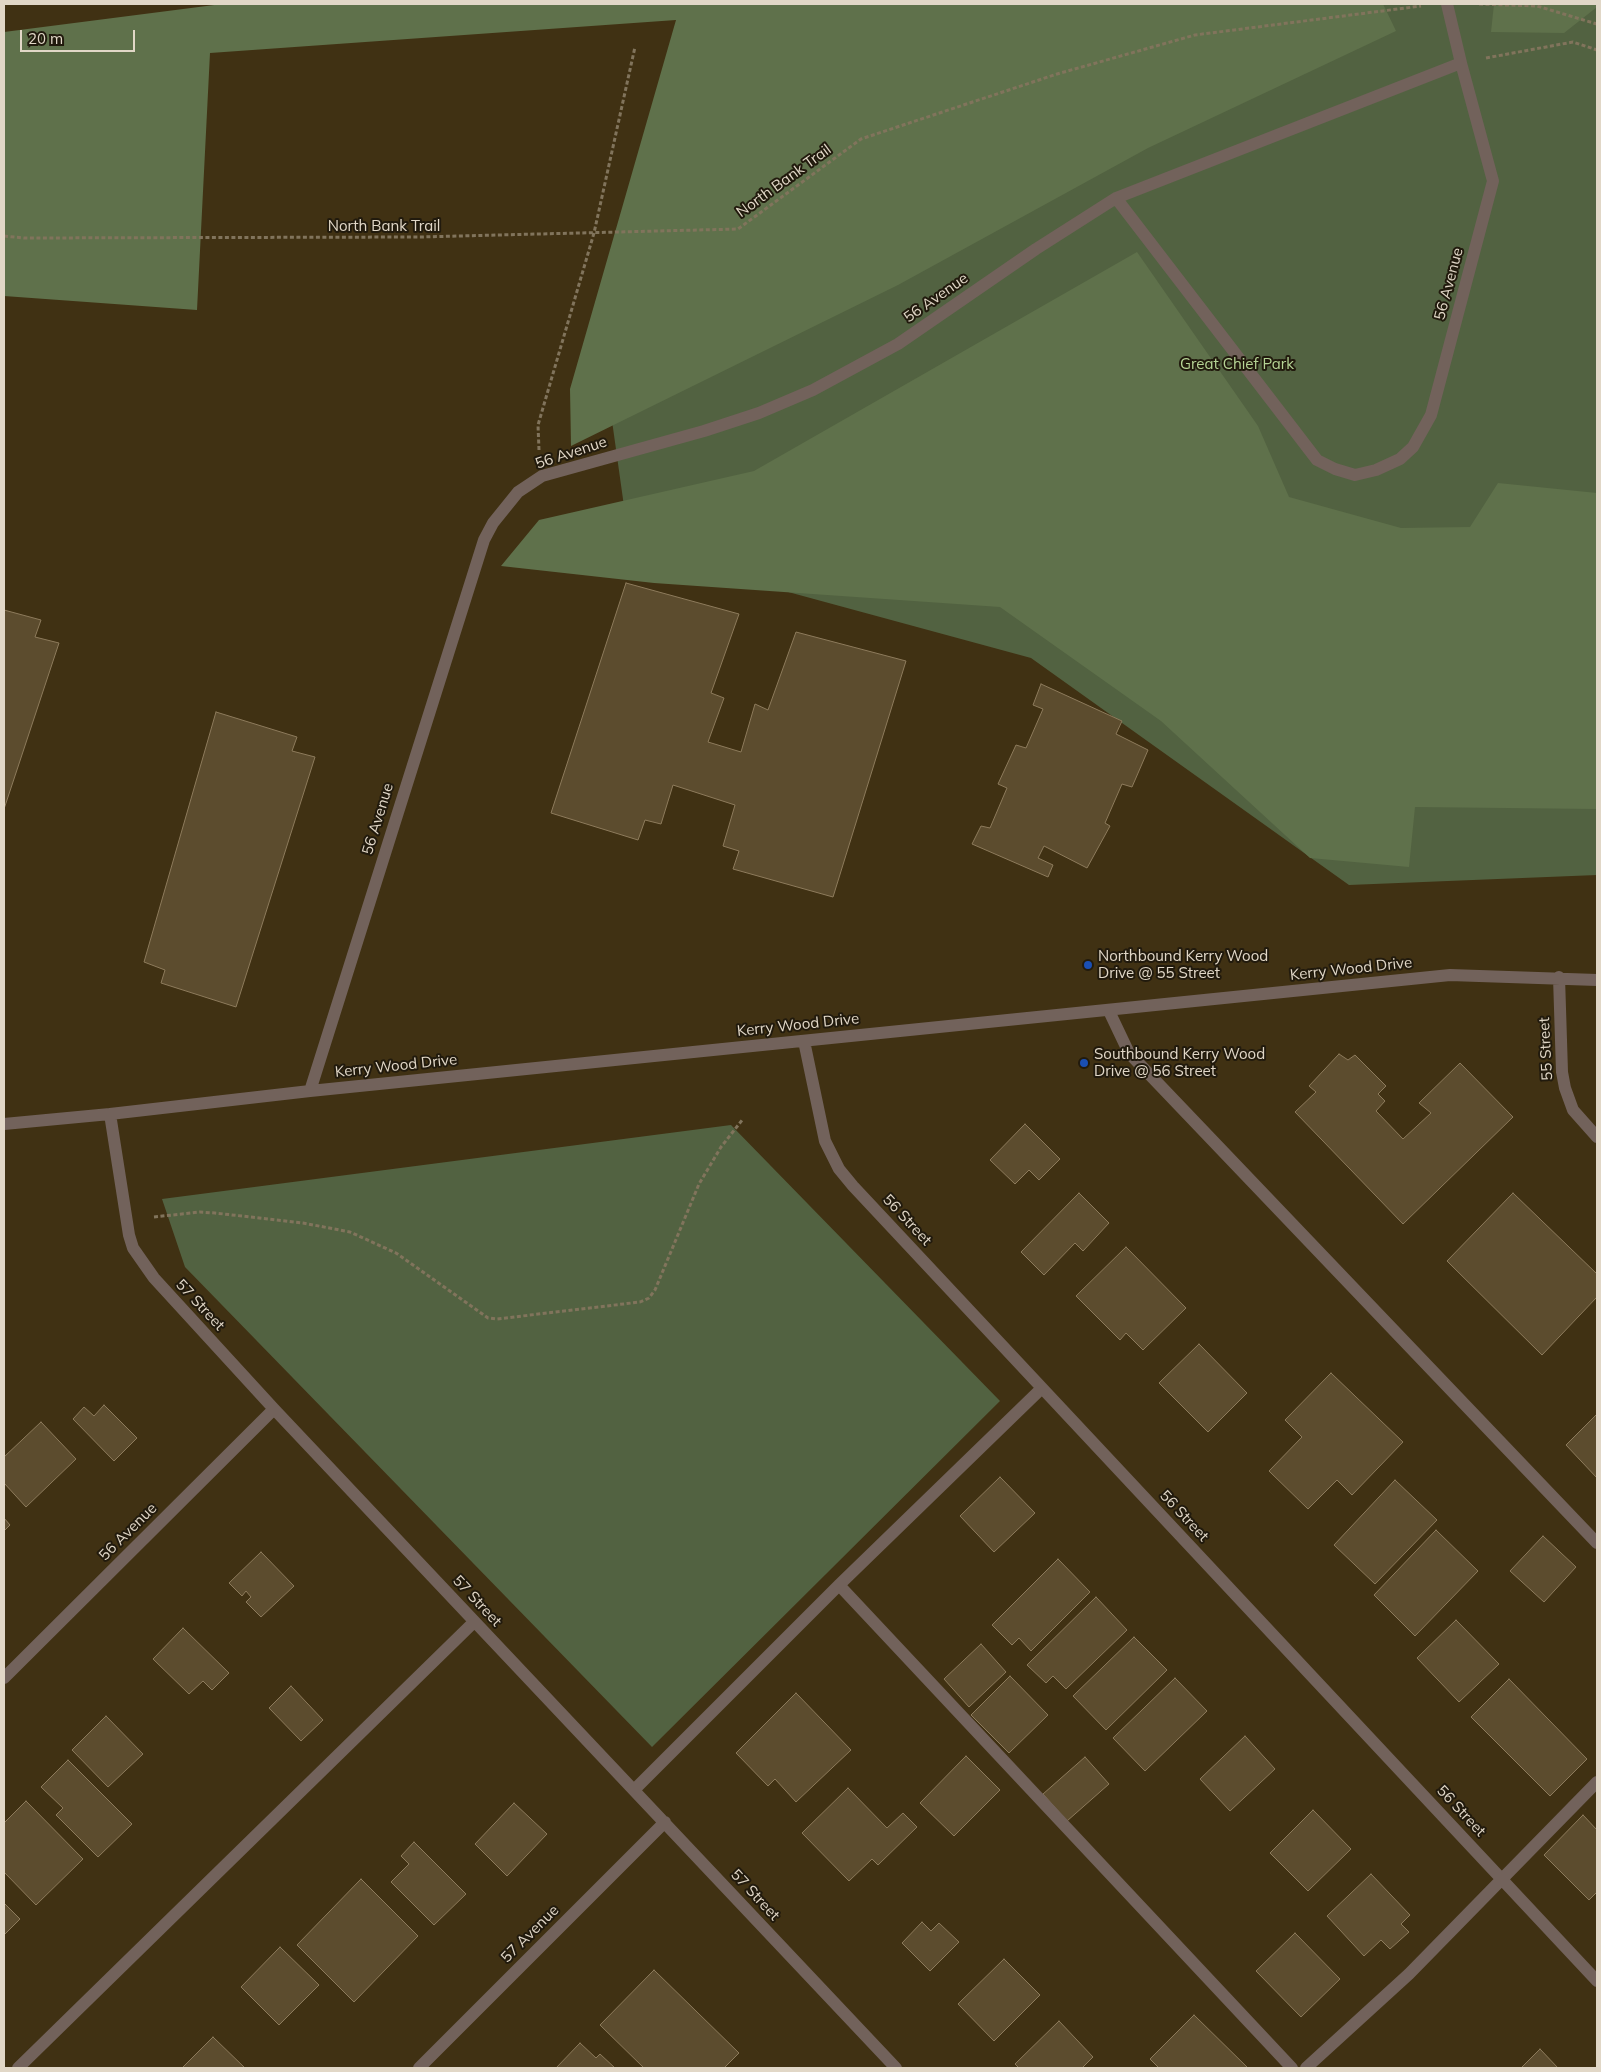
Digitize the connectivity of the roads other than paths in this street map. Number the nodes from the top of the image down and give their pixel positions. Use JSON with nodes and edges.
{"nodes":[{"id":1,"x":1447,"y":4,"type":"edge"},
{"id":2,"x":1461,"y":63,"type":"junction"},
{"id":3,"x":1116,"y":198,"type":"junction"},
{"id":4,"x":1559,"y":978,"type":"junction"},
{"id":5,"x":1597,"y":980,"type":"edge"},
{"id":6,"x":1109,"y":1011,"type":"junction"},
{"id":7,"x":804,"y":1041,"type":"junction"},
{"id":8,"x":310,"y":1091,"type":"junction"},
{"id":9,"x":110,"y":1114,"type":"junction"},
{"id":10,"x":4,"y":1124,"type":"edge"},
{"id":11,"x":1597,"y":1137,"type":"edge"},
{"id":12,"x":1042,"y":1388,"type":"junction"},
{"id":13,"x":274,"y":1409,"type":"junction"},
{"id":14,"x":1597,"y":1543,"type":"edge"},
{"id":15,"x":839,"y":1585,"type":"junction"},
{"id":16,"x":474,"y":1622,"type":"junction"},
{"id":17,"x":4,"y":1678,"type":"edge"},
{"id":18,"x":1597,"y":1782,"type":"edge"},
{"id":19,"x":634,"y":1790,"type":"junction"},
{"id":20,"x":664,"y":1822,"type":"junction"},
{"id":21,"x":1501,"y":1878,"type":"junction"},
{"id":22,"x":1597,"y":1981,"type":"edge"},
{"id":23,"x":18,"y":2068,"type":"edge"},
{"id":24,"x":419,"y":2068,"type":"edge"},
{"id":25,"x":896,"y":2068,"type":"edge"},
{"id":26,"x":1292,"y":2068,"type":"edge"},
{"id":27,"x":1306,"y":2068,"type":"edge"}],
"edges":[{"from":1,"to":2,"type":"street"},
{"from":2,"to":3,"type":"street","name":"56 Avenue"},
{"from":2,"to":3,"type":"street","name":"56 Avenue"},
{"from":3,"to":8,"type":"street","name":"56 Avenue"},
{"from":4,"to":5,"type":"street","name":"Kerry Wood Drive"},
{"from":4,"to":6,"type":"street","name":"Kerry Wood Drive"},
{"from":4,"to":11,"type":"street","name":"55 Street"},
{"from":6,"to":7,"type":"street","name":"Kerry Wood Drive"},
{"from":6,"to":14,"type":"street"},
{"from":7,"to":8,"type":"street","name":"Kerry Wood Drive"},
{"from":7,"to":12,"type":"street","name":"56 Street"},
{"from":8,"to":9,"type":"street","name":"Kerry Wood Drive"},
{"from":9,"to":10,"type":"street","name":"Kerry Wood Drive"},
{"from":9,"to":13,"type":"street","name":"57 Street"},
{"from":12,"to":15,"type":"street"},
{"from":12,"to":21,"type":"street","name":"56 Street"},
{"from":13,"to":16,"type":"street","name":"57 Street"},
{"from":13,"to":17,"type":"street","name":"56 Avenue"},
{"from":15,"to":19,"type":"street"},
{"from":15,"to":26,"type":"street"},
{"from":16,"to":19,"type":"street","name":"57 Street"},
{"from":16,"to":23,"type":"street"},
{"from":18,"to":21,"type":"street"},
{"from":19,"to":20,"type":"street","name":"57 Street"},
{"from":20,"to":24,"type":"street","name":"57 Avenue"},
{"from":20,"to":25,"type":"street","name":"57 Street"},
{"from":21,"to":22,"type":"street","name":"56 Street"},
{"from":21,"to":27,"type":"street"}]}
